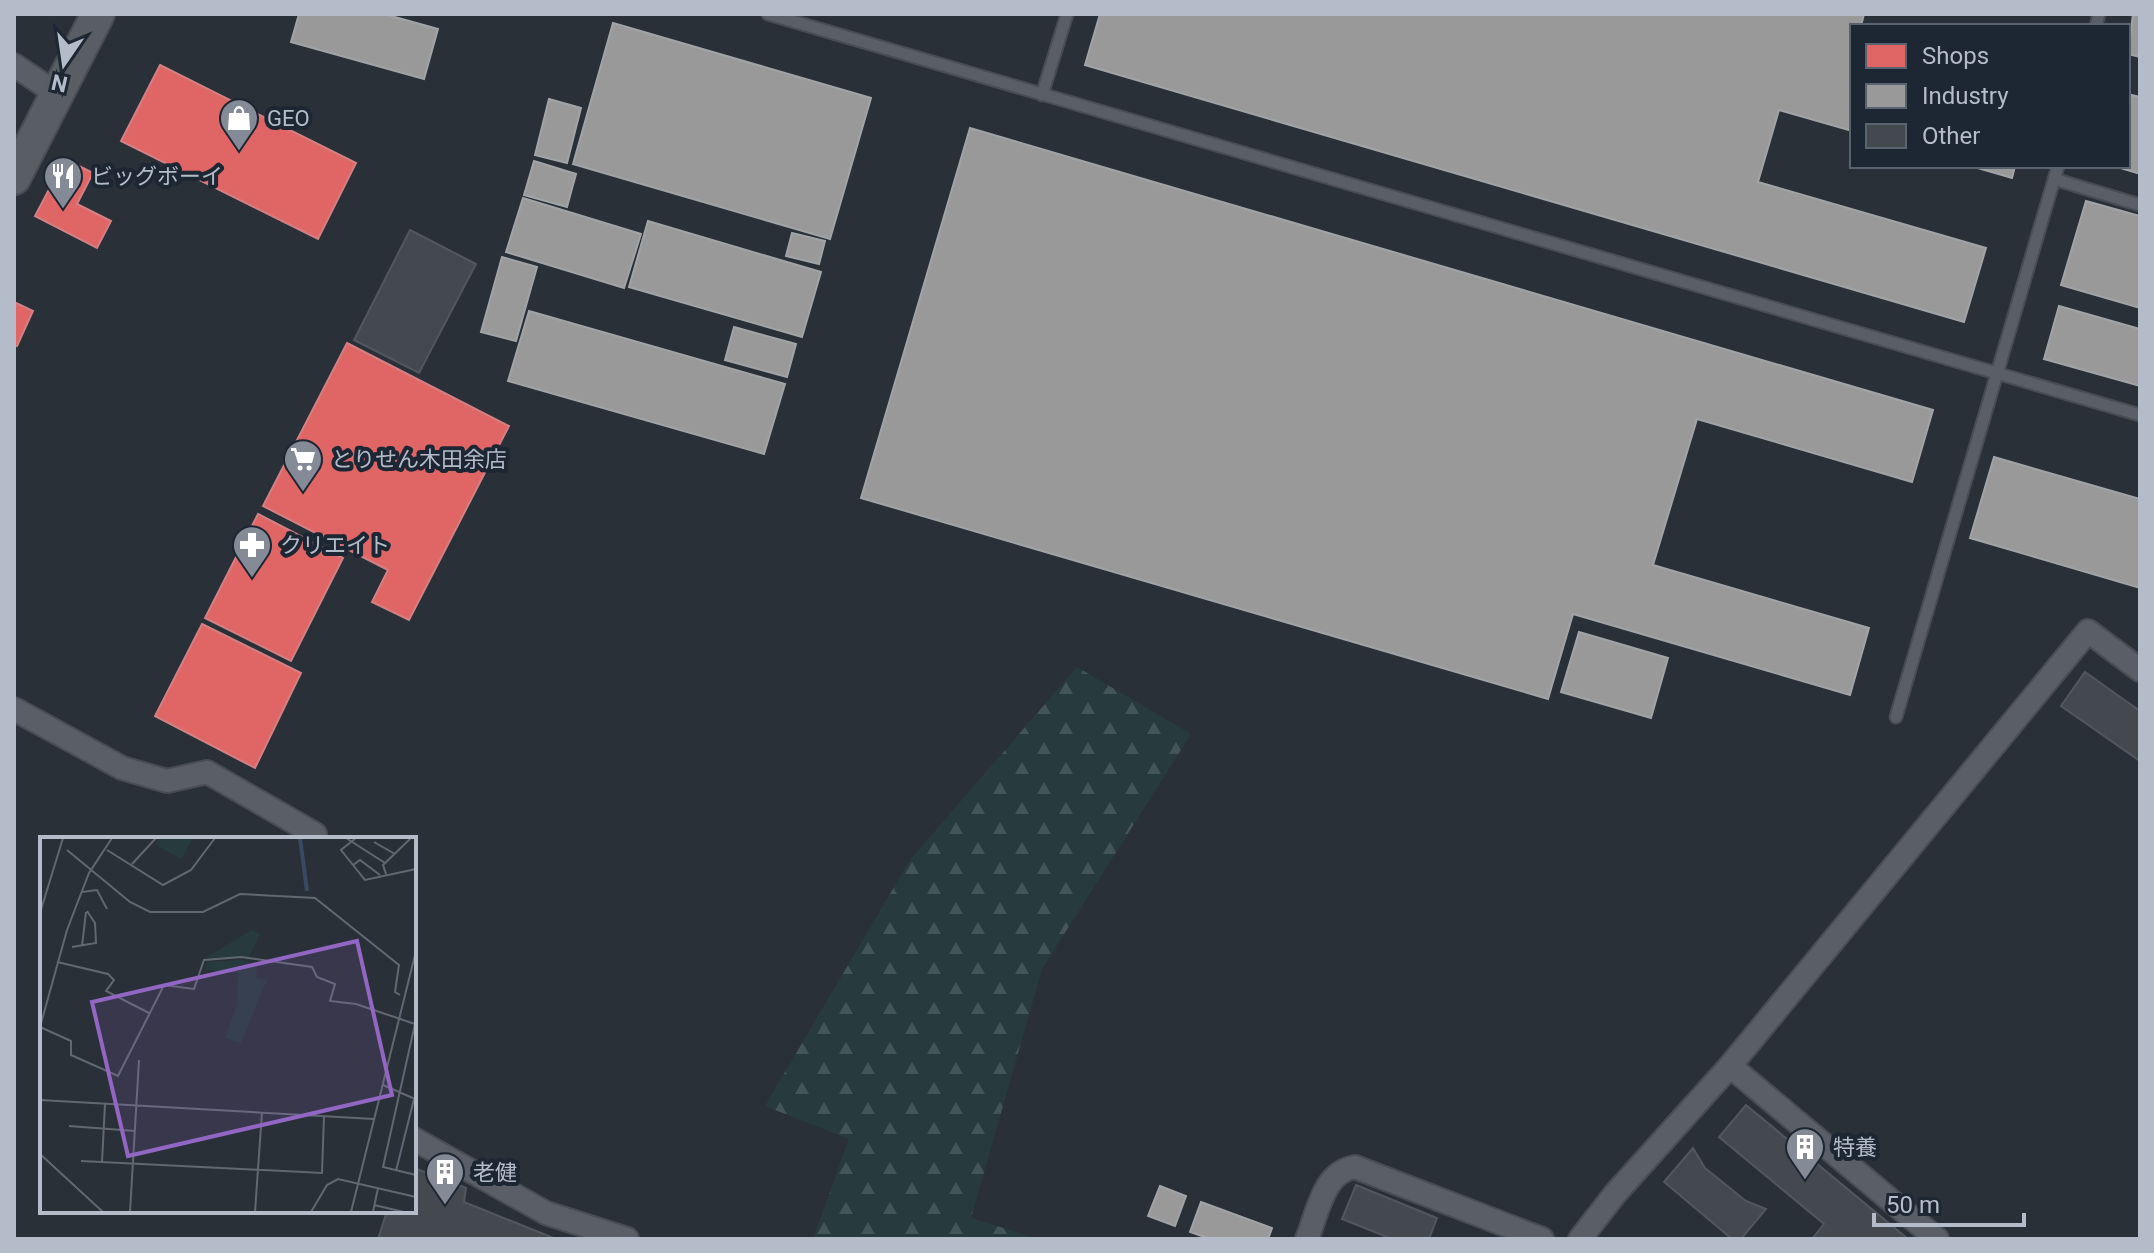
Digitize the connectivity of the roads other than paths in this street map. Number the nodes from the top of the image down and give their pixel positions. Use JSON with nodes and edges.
{"nodes":[{"id":1,"x":98,"y":14,"type":"edge"},
{"id":2,"x":768,"y":14,"type":"edge"},
{"id":3,"x":1067,"y":14,"type":"edge"},
{"id":4,"x":14,"y":65,"type":"edge"},
{"id":5,"x":57,"y":94,"type":"junction"},
{"id":6,"x":1042,"y":95,"type":"junction"},
{"id":7,"x":2057,"y":168,"type":"edge"},
{"id":8,"x":14,"y":178,"type":"edge"},
{"id":9,"x":2054,"y":179,"type":"junction"},
{"id":10,"x":2140,"y":205,"type":"edge"},
{"id":11,"x":1997,"y":375,"type":"junction"},
{"id":12,"x":2140,"y":415,"type":"edge"},
{"id":13,"x":2140,"y":670,"type":"edge"},
{"id":14,"x":14,"y":709,"type":"edge"},
{"id":15,"x":1896,"y":717,"type":"dead end"},
{"id":16,"x":313,"y":837,"type":"edge"},
{"id":17,"x":1730,"y":1066,"type":"junction"},
{"id":18,"x":416,"y":1140,"type":"edge"},
{"id":19,"x":627,"y":1239,"type":"edge"},
{"id":20,"x":1307,"y":1239,"type":"edge"},
{"id":21,"x":1542,"y":1239,"type":"edge"},
{"id":22,"x":1580,"y":1239,"type":"edge"},
{"id":23,"x":1937,"y":1239,"type":"edge"}],
"edges":[{"from":1,"to":5,"type":"street"},
{"from":2,"to":6,"type":"lane"},
{"from":3,"to":6,"type":"lane"},
{"from":4,"to":5,"type":"street"},
{"from":5,"to":8,"type":"street"},
{"from":6,"to":11,"type":"lane"},
{"from":7,"to":9,"type":"lane"},
{"from":9,"to":10,"type":"lane"},
{"from":9,"to":11,"type":"lane"},
{"from":11,"to":12,"type":"lane"},
{"from":11,"to":15,"type":"lane"},
{"from":13,"to":17,"type":"street"},
{"from":14,"to":16,"type":"street"},
{"from":17,"to":22,"type":"street"},
{"from":17,"to":23,"type":"street"},
{"from":18,"to":19,"type":"street"},
{"from":20,"to":21,"type":"street"}]}
